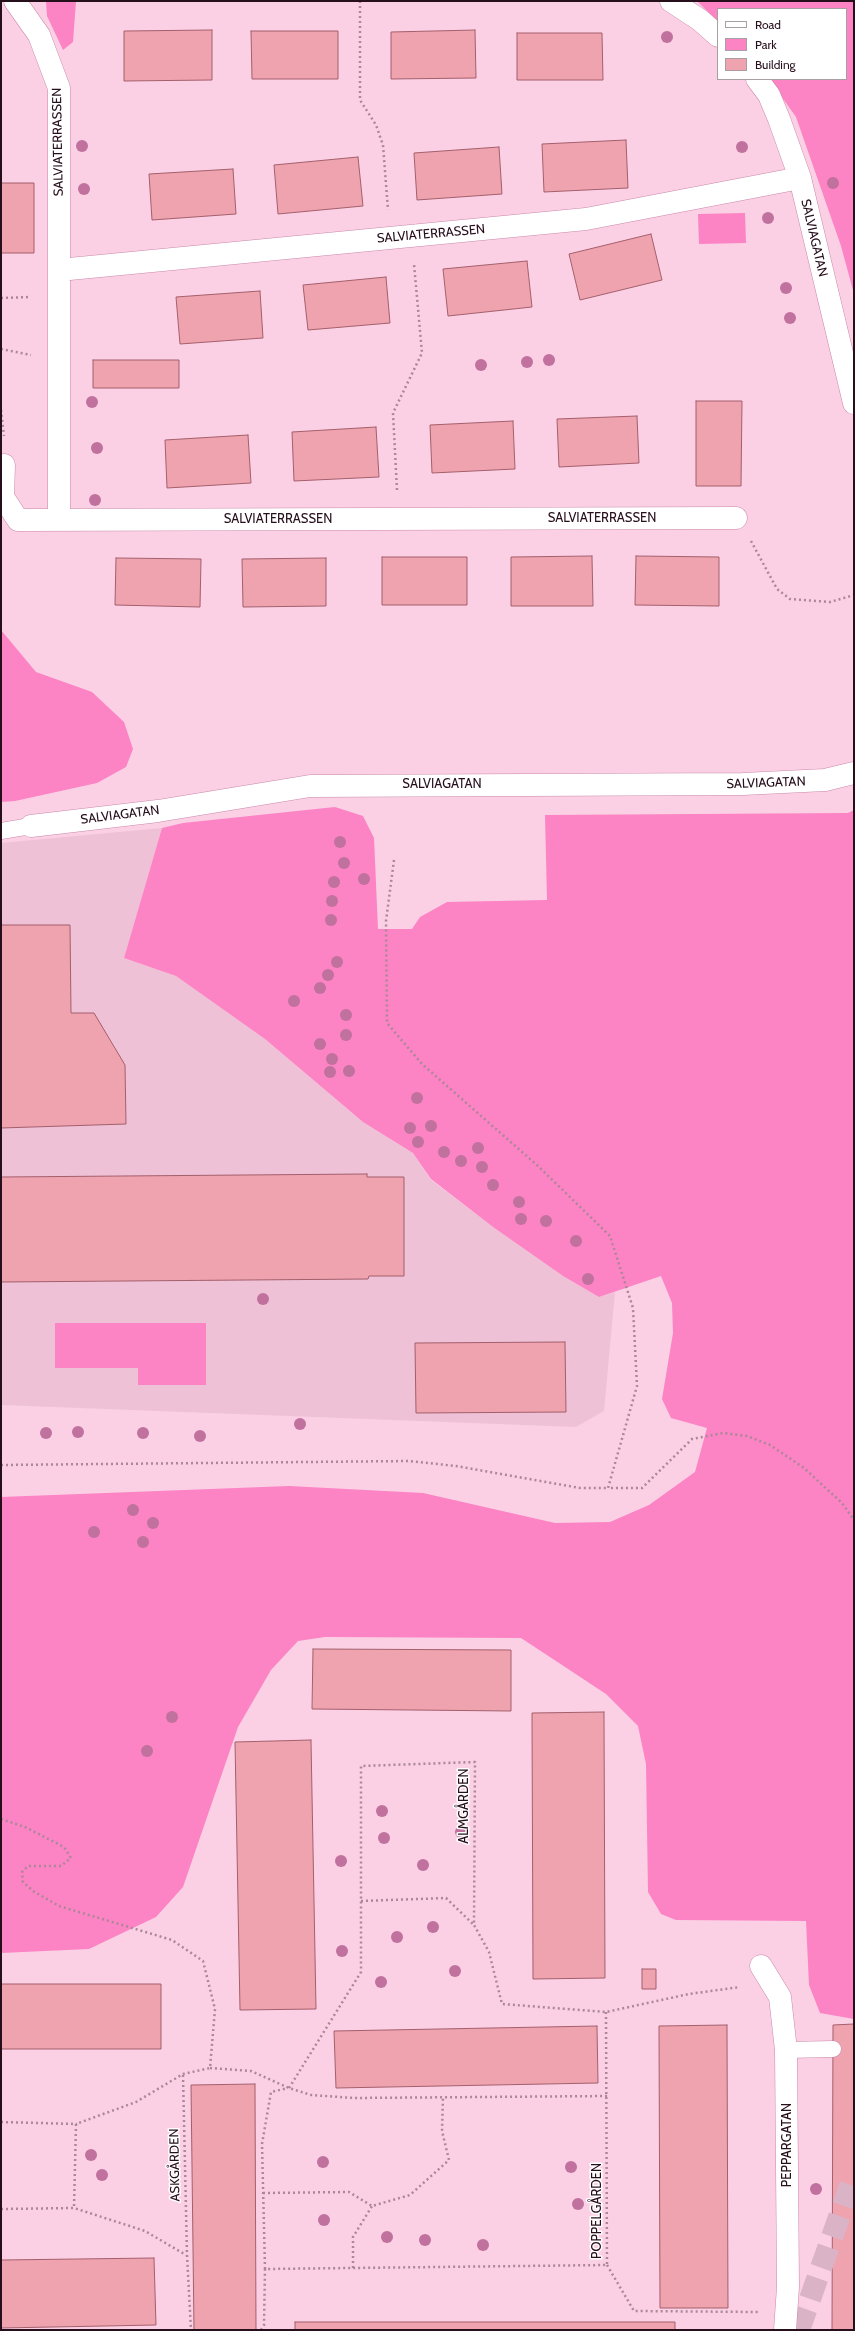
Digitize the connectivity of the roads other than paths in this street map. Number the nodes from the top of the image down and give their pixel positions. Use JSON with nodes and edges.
{"nodes":[{"id":1,"x":15,"y":1,"type":"edge"},
{"id":2,"x":671,"y":1,"type":"edge"},
{"id":3,"x":717,"y":35,"type":"edge"},
{"id":4,"x":758,"y":80,"type":"edge"},
{"id":5,"x":800,"y":178,"type":"junction"},
{"id":6,"x":59,"y":270,"type":"junction"},
{"id":7,"x":854,"y":403,"type":"edge"},
{"id":8,"x":4,"y":464,"type":"dead end"},
{"id":9,"x":736,"y":518,"type":"road end"},
{"id":10,"x":59,"y":520,"type":"junction"},
{"id":11,"x":854,"y":773,"type":"edge"},
{"id":12,"x":31,"y":826,"type":"joint"},
{"id":13,"x":1,"y":831,"type":"edge"},
{"id":14,"x":766,"y":1974,"type":"road end"},
{"id":15,"x":833,"y":2049,"type":"dead end"},
{"id":16,"x":786,"y":2050,"type":"junction"},
{"id":17,"x":786,"y":2323,"type":"edge"}],
"edges":[{"from":1,"to":6,"type":"street","name":"SALVIATERRASSEN"},
{"from":2,"to":3,"type":"street"},
{"from":4,"to":5,"type":"street","name":"SALVIAGATAN"},
{"from":5,"to":6,"type":"street","name":"SALVIATERRASSEN"},
{"from":5,"to":7,"type":"street","name":"SALVIAGATAN"},
{"from":6,"to":10,"type":"street","name":"SALVIATERRASSEN"},
{"from":8,"to":10,"type":"street","name":"SALVIATERRASSEN"},
{"from":9,"to":10,"type":"street","name":"SALVIATERRASSEN"},
{"from":11,"to":12,"type":"street","name":"SALVIAGATAN"},
{"from":12,"to":13,"type":"lane"},
{"from":14,"to":16,"type":"street","name":"PEPPARGATAN"},
{"from":15,"to":16,"type":"lane"},
{"from":16,"to":17,"type":"street","name":"PEPPARGATAN"}]}
